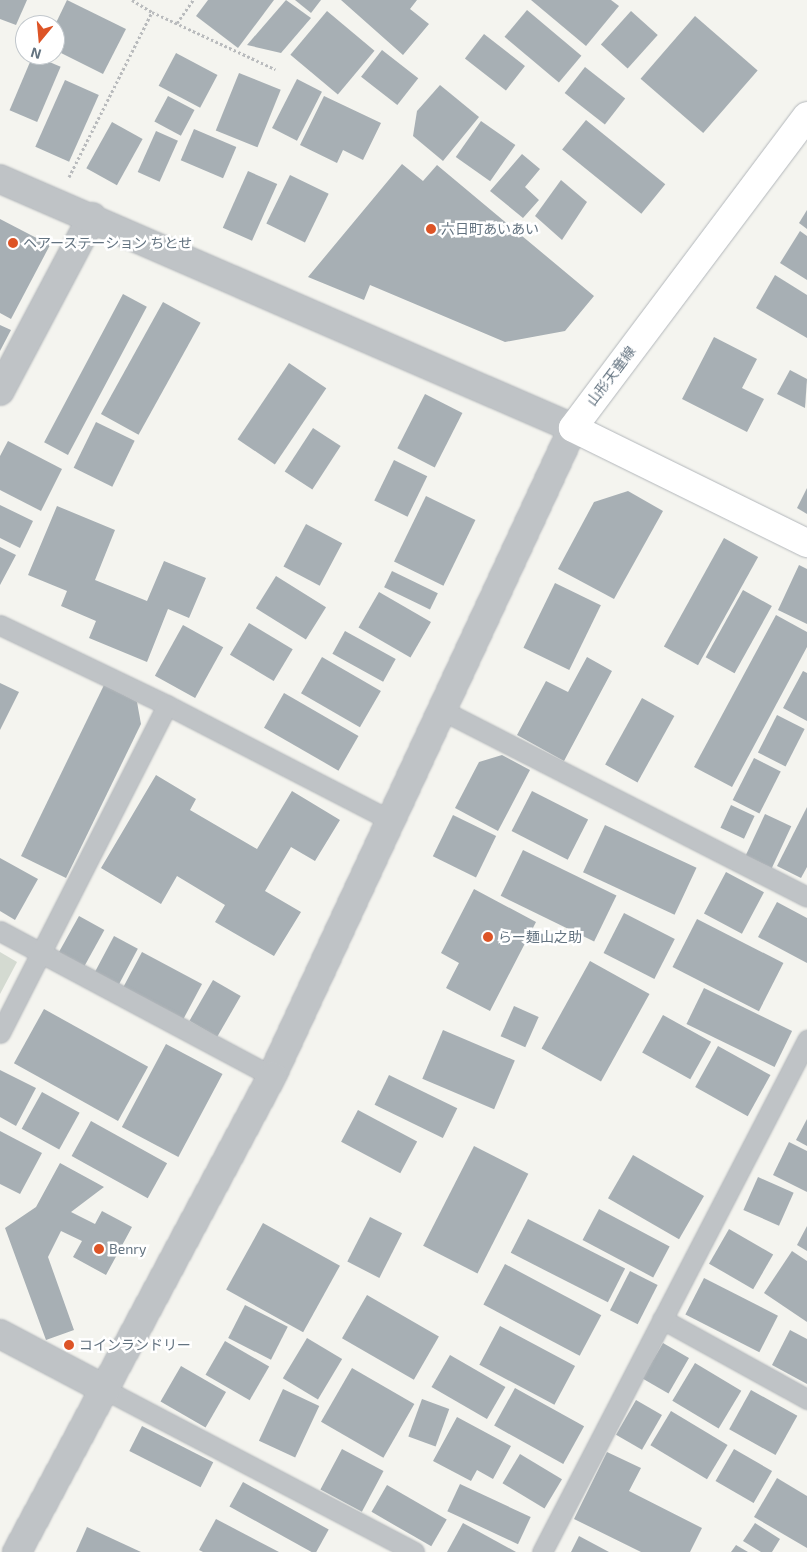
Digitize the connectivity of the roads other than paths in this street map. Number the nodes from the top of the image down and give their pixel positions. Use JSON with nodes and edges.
{"nodes":[{"id":1,"x":807,"y":116,"type":"edge"},
{"id":2,"x":0,"y":179,"type":"edge"},
{"id":3,"x":92,"y":217,"type":"junction"},
{"id":4,"x":0,"y":391,"type":"edge"},
{"id":5,"x":573,"y":428,"type":"junction"},
{"id":6,"x":807,"y":543,"type":"edge"},
{"id":7,"x":0,"y":625,"type":"edge"},
{"id":8,"x":167,"y":705,"type":"junction"},
{"id":9,"x":440,"y":709,"type":"junction"},
{"id":10,"x":392,"y":821,"type":"junction"},
{"id":11,"x":807,"y":897,"type":"edge"},
{"id":12,"x":0,"y":930,"type":"edge"},
{"id":13,"x":40,"y":954,"type":"junction"},
{"id":14,"x":0,"y":1033,"type":"edge"},
{"id":15,"x":807,"y":1040,"type":"edge"},
{"id":16,"x":272,"y":1076,"type":"junction"},
{"id":17,"x":662,"y":1319,"type":"junction"},
{"id":18,"x":0,"y":1334,"type":"edge"},
{"id":19,"x":106,"y":1390,"type":"junction"},
{"id":20,"x":807,"y":1399,"type":"edge"},
{"id":21,"x":17,"y":1552,"type":"edge"},
{"id":22,"x":414,"y":1552,"type":"edge"},
{"id":23,"x":542,"y":1552,"type":"edge"}],
"edges":[{"from":1,"to":5,"type":"main road","name":"山形天童線"},
{"from":2,"to":3,"type":"street"},
{"from":3,"to":4,"type":"street"},
{"from":3,"to":5,"type":"street"},
{"from":5,"to":6,"type":"main road"},
{"from":5,"to":9,"type":"street"},
{"from":7,"to":8,"type":"lane"},
{"from":8,"to":10,"type":"lane"},
{"from":8,"to":13,"type":"lane"},
{"from":9,"to":10,"type":"street"},
{"from":9,"to":11,"type":"lane"},
{"from":10,"to":16,"type":"street"},
{"from":12,"to":13,"type":"lane"},
{"from":13,"to":14,"type":"lane"},
{"from":13,"to":16,"type":"lane"},
{"from":15,"to":17,"type":"lane"},
{"from":16,"to":19,"type":"street"},
{"from":17,"to":20,"type":"lane"},
{"from":17,"to":23,"type":"lane"},
{"from":18,"to":19,"type":"street"},
{"from":19,"to":21,"type":"street"},
{"from":19,"to":22,"type":"lane"}]}
